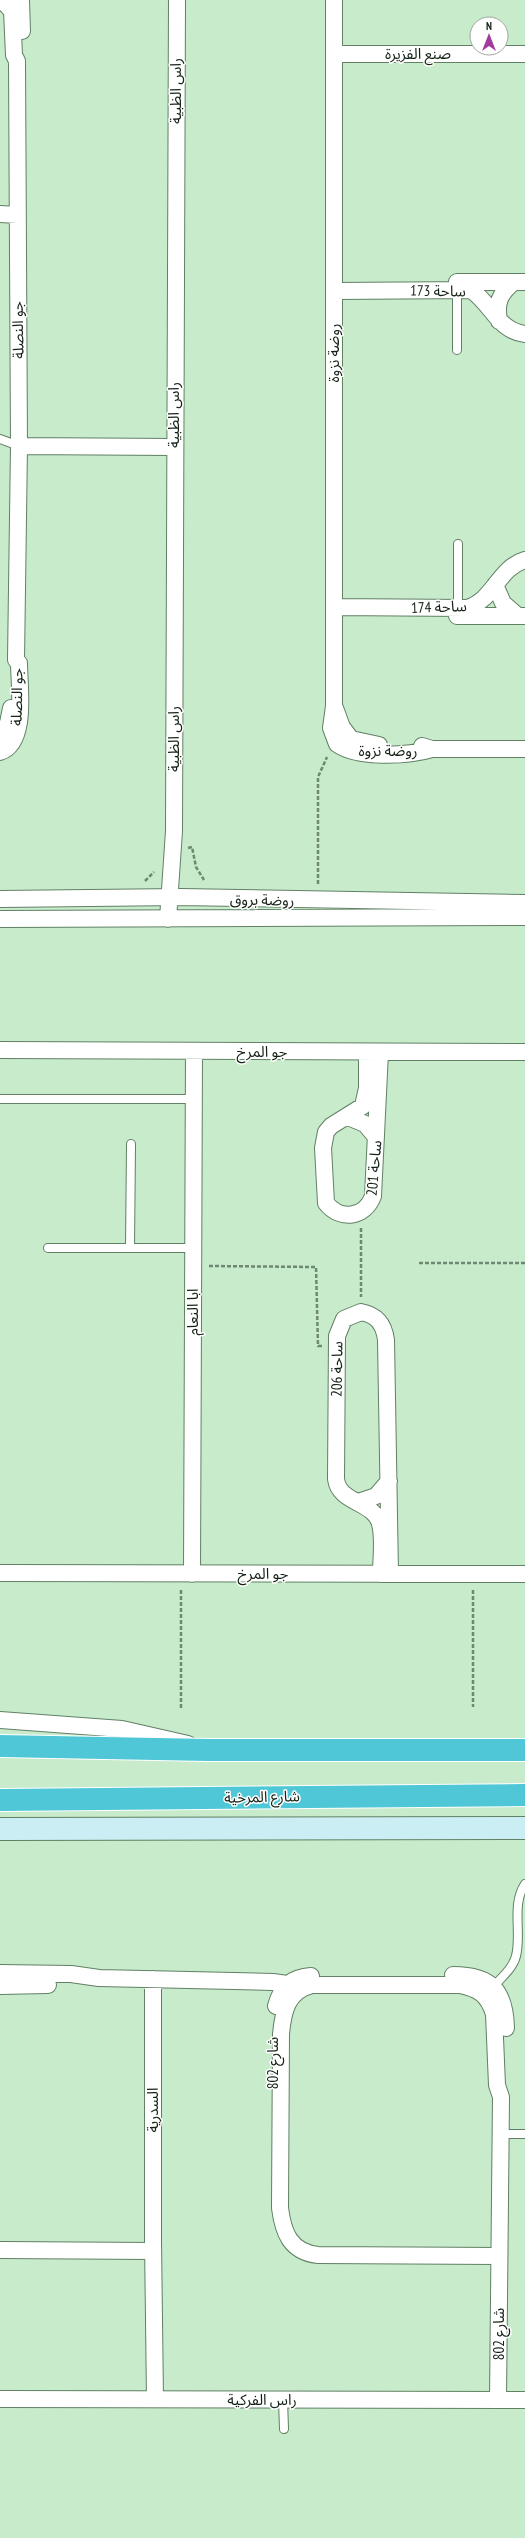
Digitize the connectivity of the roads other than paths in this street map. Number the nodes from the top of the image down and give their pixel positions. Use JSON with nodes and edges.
{"nodes":[{"id":1,"x":2,"y":0,"type":"edge"},
{"id":2,"x":21,"y":0,"type":"edge"},
{"id":3,"x":177,"y":0,"type":"edge"},
{"id":4,"x":334,"y":0,"type":"edge"},
{"id":5,"x":334,"y":54,"type":"junction"},
{"id":6,"x":525,"y":54,"type":"edge"},
{"id":7,"x":17,"y":61,"type":"junction"},
{"id":8,"x":0,"y":214,"type":"edge"},
{"id":9,"x":17,"y":214,"type":"junction"},
{"id":10,"x":519,"y":282,"type":"edge"},
{"id":11,"x":334,"y":286,"type":"junction"},
{"id":12,"x":457,"y":290,"type":"junction"},
{"id":13,"x":499,"y":321,"type":"junction"},
{"id":14,"x":525,"y":334,"type":"edge"},
{"id":15,"x":457,"y":350,"type":"dead end"},
{"id":16,"x":0,"y":439,"type":"edge"},
{"id":17,"x":19,"y":446,"type":"junction"},
{"id":18,"x":174,"y":447,"type":"junction"},
{"id":19,"x":458,"y":544,"type":"dead end"},
{"id":20,"x":525,"y":560,"type":"edge"},
{"id":21,"x":495,"y":585,"type":"junction"},
{"id":22,"x":458,"y":609,"type":"junction"},
{"id":23,"x":334,"y":611,"type":"junction"},
{"id":24,"x":521,"y":616,"type":"edge"},
{"id":25,"x":16,"y":660,"type":"junction"},
{"id":26,"x":334,"y":706,"type":"junction"},
{"id":27,"x":0,"y":737,"type":"edge"},
{"id":28,"x":432,"y":749,"type":"junction"},
{"id":29,"x":525,"y":749,"type":"edge"},
{"id":30,"x":0,"y":752,"type":"edge"},
{"id":31,"x":174,"y":897,"type":"junction"},
{"id":32,"x":0,"y":898,"type":"edge"},
{"id":33,"x":525,"y":903,"type":"edge"},
{"id":34,"x":525,"y":917,"type":"edge"},
{"id":35,"x":0,"y":919,"type":"edge"},
{"id":36,"x":175,"y":919,"type":"junction"},
{"id":37,"x":0,"y":1050,"type":"edge"},
{"id":38,"x":194,"y":1051,"type":"junction"},
{"id":39,"x":374,"y":1052,"type":"junction"},
{"id":40,"x":525,"y":1052,"type":"edge"},
{"id":41,"x":0,"y":1099,"type":"edge"},
{"id":42,"x":193,"y":1099,"type":"junction"},
{"id":43,"x":348,"y":1117,"type":"junction"},
{"id":44,"x":376,"y":1137,"type":"junction"},
{"id":45,"x":131,"y":1144,"type":"dead end"},
{"id":46,"x":48,"y":1248,"type":"dead end"},
{"id":47,"x":130,"y":1248,"type":"junction"},
{"id":48,"x":193,"y":1248,"type":"junction"},
{"id":49,"x":389,"y":1481,"type":"junction"},
{"id":50,"x":358,"y":1502,"type":"junction"},
{"id":51,"x":0,"y":1573,"type":"edge"},
{"id":52,"x":186,"y":1573,"type":"junction"},
{"id":53,"x":385,"y":1574,"type":"junction"},
{"id":54,"x":525,"y":1574,"type":"edge"},
{"id":55,"x":0,"y":1720,"type":"edge"},
{"id":56,"x":0,"y":1746,"type":"edge"},
{"id":57,"x":208,"y":1750,"type":"junction"},
{"id":58,"x":525,"y":1750,"type":"edge"},
{"id":59,"x":525,"y":1794,"type":"edge"},
{"id":60,"x":0,"y":1800,"type":"edge"},
{"id":61,"x":525,"y":1828,"type":"edge"},
{"id":62,"x":0,"y":1829,"type":"edge"},
{"id":63,"x":525,"y":1884,"type":"edge"},
{"id":64,"x":0,"y":1973,"type":"edge"},
{"id":65,"x":99,"y":1978,"type":"junction"},
{"id":66,"x":153,"y":1979,"type":"junction"},
{"id":67,"x":287,"y":1984,"type":"junction"},
{"id":68,"x":0,"y":1986,"type":"edge"},
{"id":69,"x":494,"y":1986,"type":"junction"},
{"id":70,"x":500,"y":2096,"type":"junction"},
{"id":71,"x":500,"y":2134,"type":"junction"},
{"id":72,"x":525,"y":2134,"type":"edge"},
{"id":73,"x":0,"y":2241,"type":"edge"},
{"id":74,"x":153,"y":2246,"type":"junction"},
{"id":75,"x":0,"y":2250,"type":"edge"},
{"id":76,"x":499,"y":2261,"type":"junction"},
{"id":77,"x":0,"y":2399,"type":"edge"},
{"id":78,"x":155,"y":2400,"type":"junction"},
{"id":79,"x":283,"y":2400,"type":"junction"},
{"id":80,"x":498,"y":2400,"type":"junction"},
{"id":81,"x":525,"y":2400,"type":"edge"},
{"id":82,"x":284,"y":2429,"type":"dead end"}],
"edges":[{"from":1,"to":7,"type":"street","name":"جو النصلة"},
{"from":2,"to":7,"type":"street","name":"جو النصلة"},
{"from":3,"to":18,"type":"street","name":"راس الظبية"},
{"from":4,"to":5,"type":"street","name":"روضة نزوة"},
{"from":5,"to":6,"type":"street","name":"صنع الفزيرة"},
{"from":5,"to":11,"type":"street","name":"روضة نزوة"},
{"from":7,"to":9,"type":"street","name":"جو النصلة"},
{"from":8,"to":9,"type":"street"},
{"from":9,"to":17,"type":"street","name":"جو النصلة"},
{"from":10,"to":11,"type":"street","name":"ساحة 173"},
{"from":10,"to":13,"type":"street"},
{"from":11,"to":12,"type":"street","name":"ساحة 173"},
{"from":11,"to":23,"type":"street","name":"روضة نزوة"},
{"from":12,"to":13,"type":"street","name":"ساحة 173"},
{"from":12,"to":15,"type":"lane"},
{"from":13,"to":14,"type":"street","name":"ساحة 173"},
{"from":16,"to":17,"type":"lane"},
{"from":17,"to":18,"type":"street"},
{"from":17,"to":25,"type":"street","name":"جو النصلة"},
{"from":18,"to":31,"type":"street","name":"راس الظبية"},
{"from":19,"to":22,"type":"lane"},
{"from":20,"to":21,"type":"street","name":"ساحة 174"},
{"from":21,"to":22,"type":"street","name":"ساحة 174"},
{"from":21,"to":24,"type":"street"},
{"from":22,"to":23,"type":"street","name":"ساحة 174"},
{"from":23,"to":24,"type":"street","name":"ساحة 174"},
{"from":23,"to":26,"type":"street","name":"روضة نزوة"},
{"from":25,"to":27,"type":"street","name":"جو النصلة"},
{"from":25,"to":30,"type":"street","name":"جو النصلة"},
{"from":26,"to":28,"type":"street","name":"روضة نزوة"},
{"from":26,"to":28,"type":"street","name":"روضة نزوة"},
{"from":28,"to":29,"type":"street","name":"روضة نزوة"},
{"from":31,"to":32,"type":"street","name":"روضة بروق"},
{"from":31,"to":33,"type":"street","name":"روضة بروق"},
{"from":31,"to":36,"type":"street","name":"راس الظبية"},
{"from":34,"to":36,"type":"street","name":"روضة بروق"},
{"from":35,"to":36,"type":"street","name":"روضة بروق"},
{"from":37,"to":38,"type":"street","name":"جو المرخ"},
{"from":38,"to":39,"type":"street","name":"جو المرخ"},
{"from":38,"to":42,"type":"street","name":"ابا النعام"},
{"from":39,"to":40,"type":"street","name":"جو المرخ"},
{"from":39,"to":43,"type":"street","name":"ساحة 201"},
{"from":39,"to":44,"type":"street","name":"ساحة 201"},
{"from":41,"to":42,"type":"lane"},
{"from":42,"to":48,"type":"street","name":"ابا النعام"},
{"from":43,"to":44,"type":"street"},
{"from":43,"to":44,"type":"street","name":"ساحة 201"},
{"from":45,"to":47,"type":"lane"},
{"from":46,"to":47,"type":"lane"},
{"from":47,"to":48,"type":"lane"},
{"from":48,"to":52,"type":"street","name":"ابا النعام"},
{"from":49,"to":50,"type":"street"},
{"from":49,"to":50,"type":"street","name":"ساحة 206"},
{"from":49,"to":53,"type":"street"},
{"from":50,"to":53,"type":"street","name":"ساحة 206"},
{"from":51,"to":52,"type":"street","name":"جو المرخ"},
{"from":52,"to":53,"type":"street","name":"جو المرخ"},
{"from":53,"to":54,"type":"street","name":"جو المرخ"},
{"from":55,"to":57,"type":"street"},
{"from":56,"to":57,"type":"highway"},
{"from":57,"to":58,"type":"highway"},
{"from":59,"to":60,"type":"highway","name":"شارع المرخية"},
{"from":61,"to":62,"type":"main road","name":"شارع المرخية"},
{"from":63,"to":69,"type":"lane"},
{"from":64,"to":65,"type":"street"},
{"from":65,"to":66,"type":"street"},
{"from":65,"to":68,"type":"street"},
{"from":66,"to":67,"type":"street"},
{"from":66,"to":74,"type":"street","name":"السدرية"},
{"from":67,"to":69,"type":"street"},
{"from":67,"to":76,"type":"street","name":"شارع 802"},
{"from":69,"to":70,"type":"street","name":"شارع 802"},
{"from":70,"to":71,"type":"street","name":"شارع 802"},
{"from":70,"to":76,"type":"street","name":"شارع 802"},
{"from":71,"to":72,"type":"lane"},
{"from":71,"to":76,"type":"street","name":"شارع 802"},
{"from":73,"to":74,"type":"street"},
{"from":74,"to":75,"type":"street"},
{"from":74,"to":78,"type":"street","name":"السدرية"},
{"from":76,"to":80,"type":"street","name":"شارع 802"},
{"from":77,"to":78,"type":"street","name":"راس الفركية"},
{"from":78,"to":79,"type":"street","name":"راس الفركية"},
{"from":79,"to":80,"type":"street","name":"راس الفركية"},
{"from":79,"to":82,"type":"lane"},
{"from":80,"to":81,"type":"street","name":"راس الفركية"}]}
